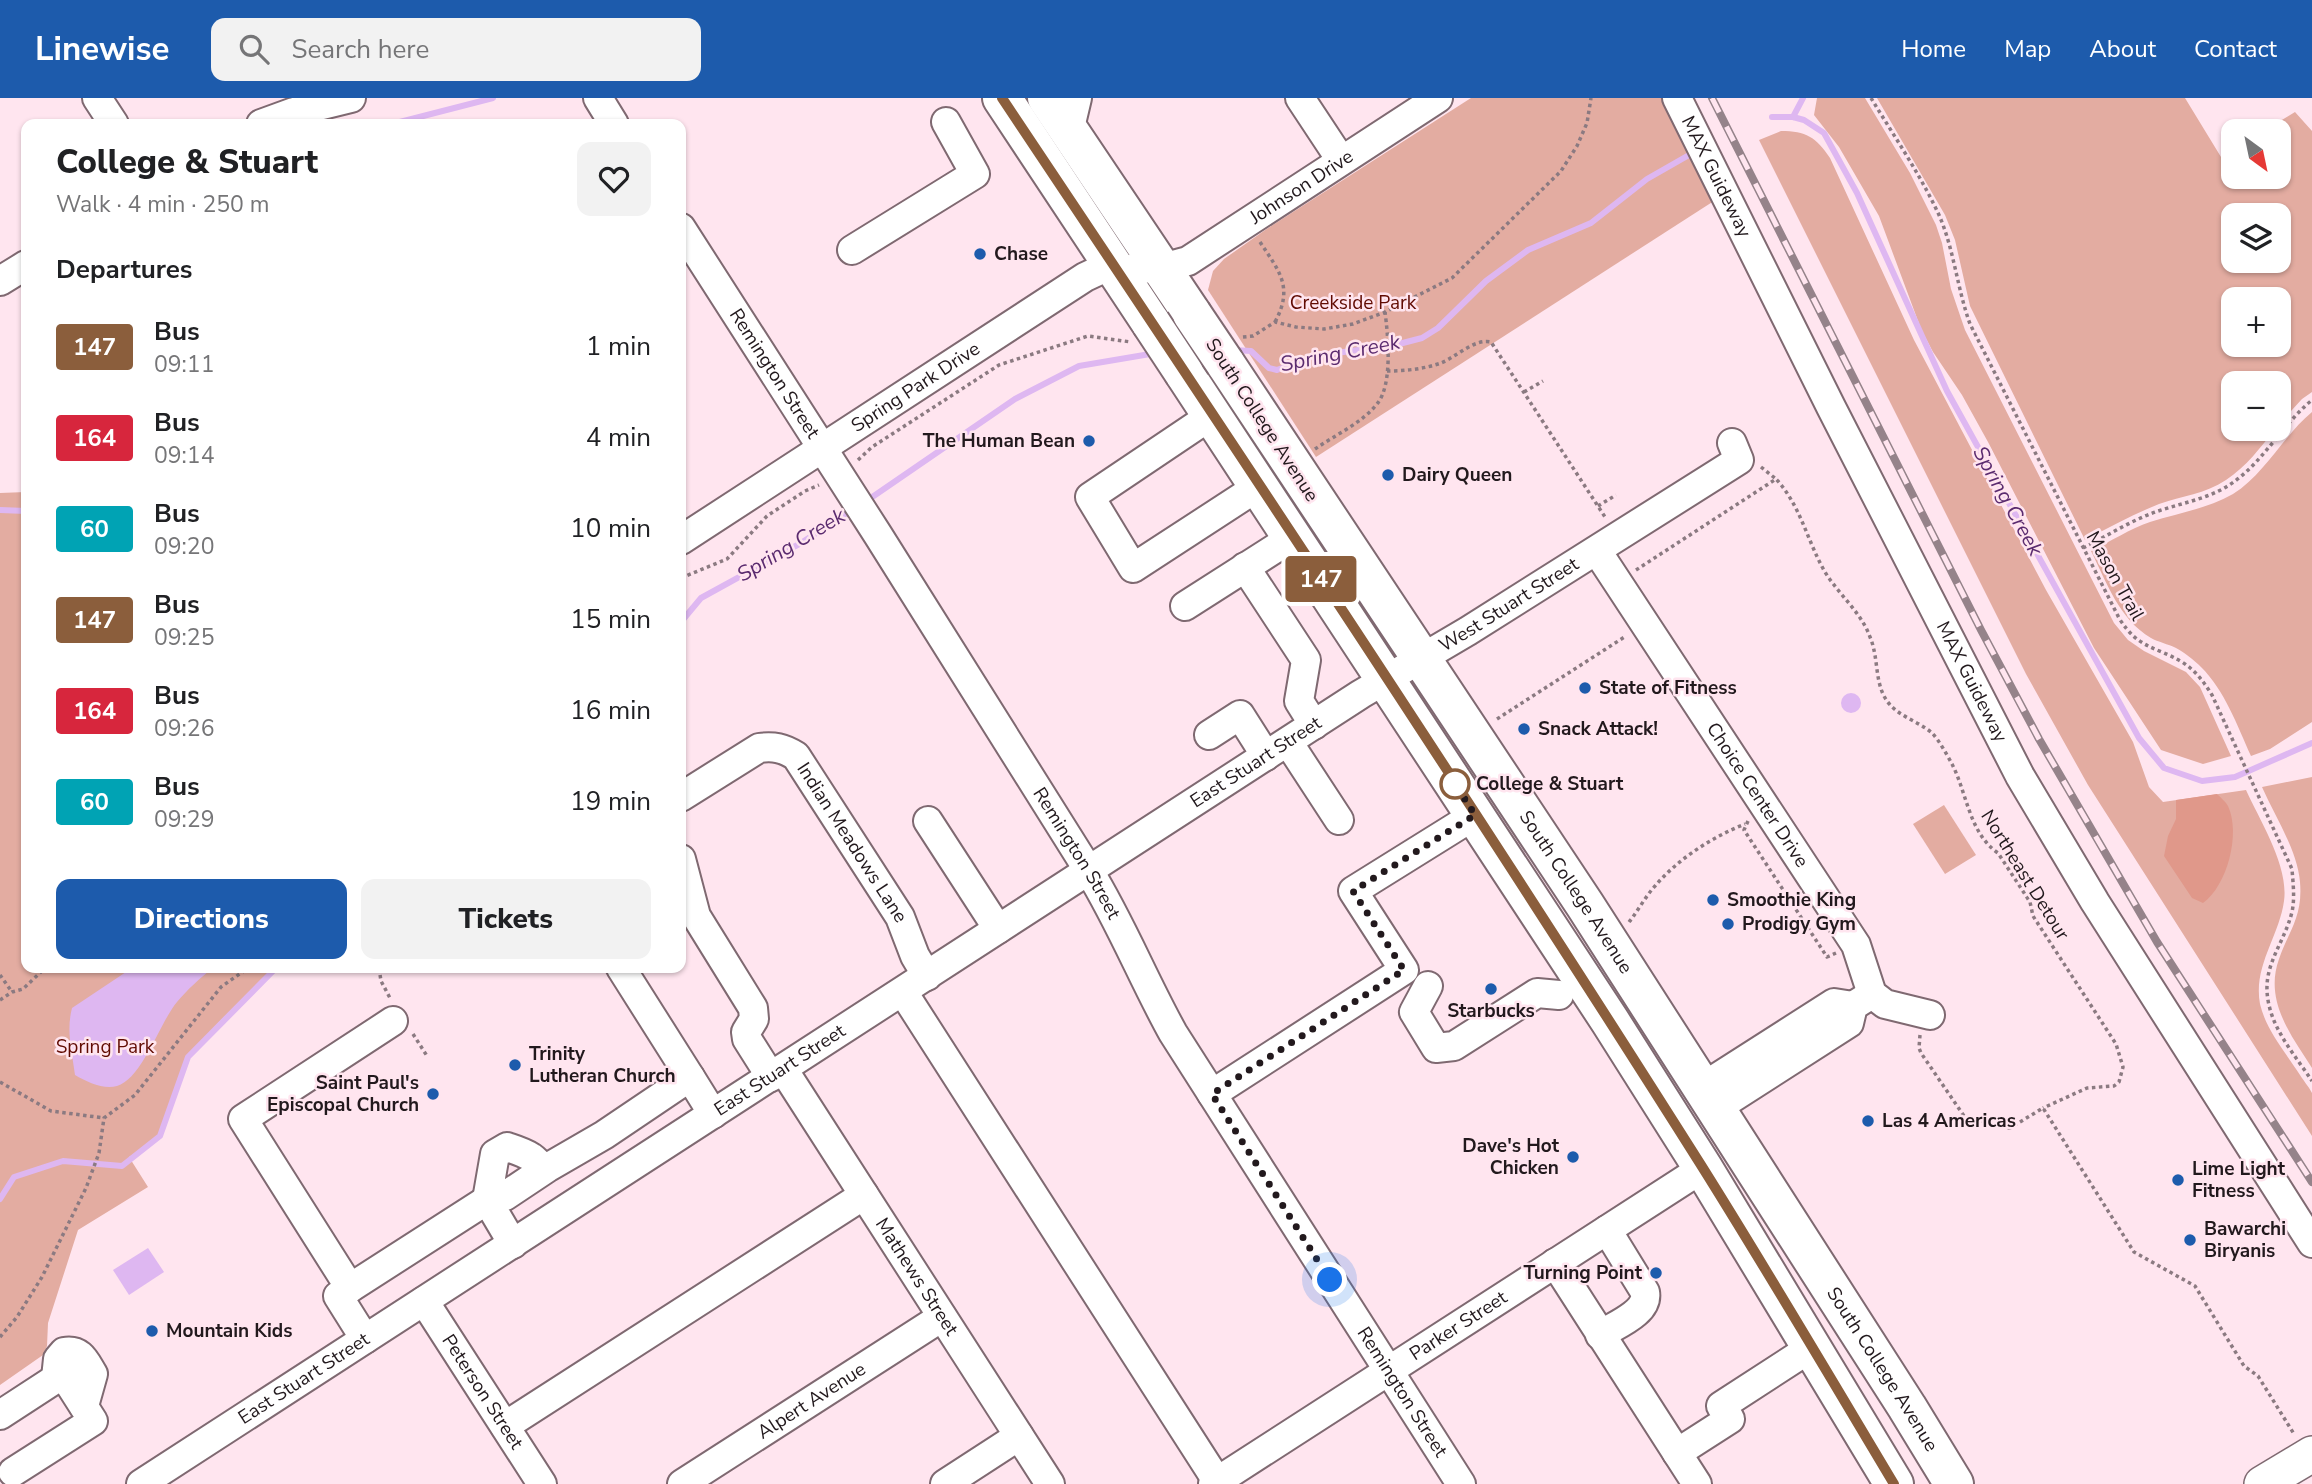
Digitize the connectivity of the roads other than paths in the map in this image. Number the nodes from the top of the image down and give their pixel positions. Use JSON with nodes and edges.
{"nodes":[{"id":1,"x":97,"y":98,"type":"edge"},
{"id":2,"x":351,"y":98,"type":"edge"},
{"id":3,"x":598,"y":98,"type":"edge"},
{"id":4,"x":1002,"y":98,"type":"edge"},
{"id":5,"x":1047,"y":98,"type":"edge"},
{"id":6,"x":1300,"y":98,"type":"edge"},
{"id":7,"x":1438,"y":98,"type":"edge"},
{"id":8,"x":1677,"y":98,"type":"edge"},
{"id":9,"x":1073,"y":115,"type":"edge"},
{"id":10,"x":111,"y":119,"type":"edge"},
{"id":11,"x":275,"y":119,"type":"edge"},
{"id":12,"x":611,"y":119,"type":"edge"},
{"id":13,"x":946,"y":122,"type":"dead end"},
{"id":14,"x":1341,"y":160,"type":"junction"},
{"id":15,"x":686,"y":236,"type":"edge"},
{"id":16,"x":852,"y":250,"type":"dead end"},
{"id":17,"x":21,"y":268,"type":"edge"},
{"id":18,"x":1162,"y":268,"type":"junction"},
{"id":19,"x":1116,"y":269,"type":"junction"},
{"id":20,"x":0,"y":281,"type":"edge"},
{"id":21,"x":1212,"y":415,"type":"junction"},
{"id":22,"x":1732,"y":443,"type":"dead end"},
{"id":23,"x":822,"y":447,"type":"junction"},
{"id":24,"x":1259,"y":486,"type":"junction"},
{"id":25,"x":686,"y":537,"type":"edge"},
{"id":26,"x":1293,"y":537,"type":"junction"},
{"id":27,"x":1597,"y":551,"type":"junction"},
{"id":28,"x":1245,"y":567,"type":"junction"},
{"id":29,"x":1185,"y":606,"type":"dead end"},
{"id":30,"x":1421,"y":659,"type":"junction"},
{"id":31,"x":1386,"y":679,"type":"junction"},
{"id":32,"x":1314,"y":725,"type":"junction"},
{"id":33,"x":1209,"y":735,"type":"dead end"},
{"id":34,"x":1277,"y":749,"type":"junction"},
{"id":35,"x":686,"y":794,"type":"edge"},
{"id":36,"x":1475,"y":815,"type":"junction"},
{"id":37,"x":1339,"y":820,"type":"dead end"},
{"id":38,"x":928,"y":821,"type":"dead end"},
{"id":39,"x":1089,"y":871,"type":"junction"},
{"id":40,"x":686,"y":878,"type":"edge"},
{"id":41,"x":998,"y":929,"type":"junction"},
{"id":42,"x":624,"y":973,"type":"edge"},
{"id":43,"x":927,"y":976,"type":"junction"},
{"id":44,"x":1428,"y":986,"type":"dead end"},
{"id":45,"x":903,"y":992,"type":"junction"},
{"id":46,"x":1559,"y":995,"type":"dead end"},
{"id":47,"x":1862,"y":1000,"type":"junction"},
{"id":48,"x":393,"y":1021,"type":"dead end"},
{"id":49,"x":1926,"y":1021,"type":"road end"},
{"id":50,"x":777,"y":1073,"type":"junction"},
{"id":51,"x":1642,"y":1074,"type":"junction"},
{"id":52,"x":690,"y":1077,"type":"junction"},
{"id":53,"x":1212,"y":1094,"type":"junction"},
{"id":54,"x":1708,"y":1099,"type":"junction"},
{"id":55,"x":713,"y":1114,"type":"junction"},
{"id":56,"x":547,"y":1168,"type":"junction"},
{"id":57,"x":1703,"y":1168,"type":"junction"},
{"id":58,"x":864,"y":1195,"type":"junction"},
{"id":59,"x":486,"y":1200,"type":"junction"},
{"id":60,"x":1773,"y":1201,"type":"junction"},
{"id":61,"x":1607,"y":1230,"type":"junction"},
{"id":62,"x":2312,"y":1243,"type":"edge"},
{"id":63,"x":513,"y":1244,"type":"junction"},
{"id":64,"x":1555,"y":1263,"type":"junction"},
{"id":65,"x":350,"y":1288,"type":"junction"},
{"id":66,"x":424,"y":1301,"type":"junction"},
{"id":67,"x":942,"y":1317,"type":"junction"},
{"id":68,"x":1601,"y":1335,"type":"junction"},
{"id":69,"x":365,"y":1339,"type":"junction"},
{"id":70,"x":1812,"y":1347,"type":"junction"},
{"id":71,"x":1388,"y":1371,"type":"junction"},
{"id":72,"x":0,"y":1415,"type":"edge"},
{"id":73,"x":505,"y":1426,"type":"junction"},
{"id":74,"x":1019,"y":1436,"type":"junction"},
{"id":75,"x":2304,"y":1446,"type":"edge"},
{"id":76,"x":1677,"y":1453,"type":"junction"},
{"id":77,"x":11,"y":1470,"type":"edge"},
{"id":78,"x":1217,"y":1483,"type":"edge"},
{"id":79,"x":141,"y":1484,"type":"edge"},
{"id":80,"x":542,"y":1484,"type":"edge"},
{"id":81,"x":682,"y":1484,"type":"edge"},
{"id":82,"x":945,"y":1484,"type":"edge"},
{"id":83,"x":1050,"y":1484,"type":"edge"},
{"id":84,"x":1461,"y":1484,"type":"edge"},
{"id":85,"x":1697,"y":1484,"type":"edge"},
{"id":86,"x":1894,"y":1484,"type":"edge"},
{"id":87,"x":1954,"y":1484,"type":"edge"},
{"id":88,"x":2262,"y":1484,"type":"edge"}],
"edges":[{"from":1,"to":10,"type":"street"},
{"from":2,"to":11,"type":"street"},
{"from":3,"to":12,"type":"street"},
{"from":4,"to":19,"type":"highway","name":"South College Avenue"},
{"from":5,"to":9,"type":"highway","name":"South College Avenue"},
{"from":6,"to":14,"type":"street"},
{"from":7,"to":14,"type":"street","name":"Johnson Drive"},
{"from":8,"to":62,"type":"street","name":"MAX Guideway"},
{"from":9,"to":18,"type":"highway","name":"South College Avenue"},
{"from":13,"to":16,"type":"street"},
{"from":14,"to":18,"type":"street","name":"Johnson Drive"},
{"from":15,"to":23,"type":"street","name":"Remington Street"},
{"from":17,"to":20,"type":"street"},
{"from":18,"to":19,"type":"street","name":"Spring Park Drive"},
{"from":18,"to":30,"type":"highway","name":"South College Avenue","bridge":true},
{"from":19,"to":21,"type":"highway","name":"South College Avenue","bridge":true},
{"from":19,"to":23,"type":"street","name":"Spring Park Drive"},
{"from":21,"to":24,"type":"highway","name":"South College Avenue"},
{"from":21,"to":24,"type":"street"},
{"from":22,"to":27,"type":"street","name":"West Stuart Street"},
{"from":23,"to":25,"type":"street","name":"Spring Park Drive"},
{"from":23,"to":39,"type":"street","name":"Remington Street"},
{"from":24,"to":26,"type":"highway","name":"South College Avenue"},
{"from":26,"to":28,"type":"street"},
{"from":26,"to":31,"type":"highway","name":"South College Avenue"},
{"from":27,"to":30,"type":"street","name":"West Stuart Street"},
{"from":27,"to":47,"type":"street","name":"Choice Center Drive"},
{"from":28,"to":29,"type":"street"},
{"from":28,"to":32,"type":"street"},
{"from":30,"to":31,"type":"street","name":"East Stuart Street"},
{"from":30,"to":54,"type":"highway","name":"South College Avenue"},
{"from":31,"to":32,"type":"street","name":"East Stuart Street"},
{"from":31,"to":36,"type":"highway","name":"South College Avenue"},
{"from":32,"to":34,"type":"street","name":"East Stuart Street"},
{"from":33,"to":34,"type":"street"},
{"from":34,"to":37,"type":"street"},
{"from":34,"to":39,"type":"street","name":"East Stuart Street"},
{"from":35,"to":43,"type":"street","name":"Indian Meadows Lane"},
{"from":36,"to":51,"type":"highway","name":"South College Avenue"},
{"from":36,"to":53,"type":"street"},
{"from":38,"to":41,"type":"street"},
{"from":39,"to":41,"type":"street","name":"East Stuart Street"},
{"from":39,"to":53,"type":"street","name":"Remington Street"},
{"from":40,"to":50,"type":"street"},
{"from":41,"to":43,"type":"street","name":"East Stuart Street"},
{"from":42,"to":52,"type":"street"},
{"from":43,"to":45,"type":"street","name":"East Stuart Street"},
{"from":44,"to":46,"type":"street"},
{"from":45,"to":50,"type":"street","name":"East Stuart Street"},
{"from":45,"to":78,"type":"street"},
{"from":47,"to":49,"type":"street"},
{"from":47,"to":54,"type":"street"},
{"from":48,"to":65,"type":"street"},
{"from":50,"to":55,"type":"street","name":"East Stuart Street"},
{"from":50,"to":58,"type":"street","name":"Mathews Street"},
{"from":51,"to":54,"type":"highway"},
{"from":51,"to":57,"type":"highway","name":"South College Avenue"},
{"from":52,"to":55,"type":"street"},
{"from":52,"to":56,"type":"street"},
{"from":53,"to":71,"type":"street","name":"Remington Street"},
{"from":54,"to":60,"type":"highway","name":"South College Avenue"},
{"from":55,"to":63,"type":"street","name":"East Stuart Street"},
{"from":56,"to":59,"type":"street"},
{"from":56,"to":59,"type":"street"},
{"from":57,"to":60,"type":"highway"},
{"from":57,"to":61,"type":"street","name":"Parker Street"},
{"from":57,"to":70,"type":"highway","name":"South College Avenue"},
{"from":58,"to":67,"type":"street","name":"Mathews Street"},
{"from":58,"to":73,"type":"street"},
{"from":59,"to":63,"type":"street"},
{"from":59,"to":65,"type":"street"},
{"from":60,"to":87,"type":"highway","name":"South College Avenue"},
{"from":61,"to":64,"type":"street","name":"Parker Street"},
{"from":61,"to":68,"type":"street"},
{"from":63,"to":66,"type":"street","name":"East Stuart Street"},
{"from":64,"to":68,"type":"street"},
{"from":64,"to":71,"type":"street","name":"Parker Street"},
{"from":65,"to":69,"type":"street"},
{"from":66,"to":69,"type":"street","name":"East Stuart Street"},
{"from":66,"to":73,"type":"street","name":"Peterson Street"},
{"from":67,"to":74,"type":"street","name":"Mathews Street"},
{"from":67,"to":81,"type":"street","name":"Alpert Avenue"},
{"from":68,"to":76,"type":"street"},
{"from":69,"to":79,"type":"street","name":"East Stuart Street"},
{"from":70,"to":76,"type":"street"},
{"from":70,"to":86,"type":"highway","name":"South College Avenue"},
{"from":71,"to":78,"type":"street","name":"Parker Street"},
{"from":71,"to":84,"type":"street","name":"Remington Street"},
{"from":72,"to":77,"type":"street"},
{"from":73,"to":80,"type":"street","name":"Peterson Street"},
{"from":74,"to":82,"type":"street"},
{"from":74,"to":83,"type":"street","name":"Mathews Street"},
{"from":75,"to":88,"type":"main road"},
{"from":76,"to":85,"type":"street"}]}
